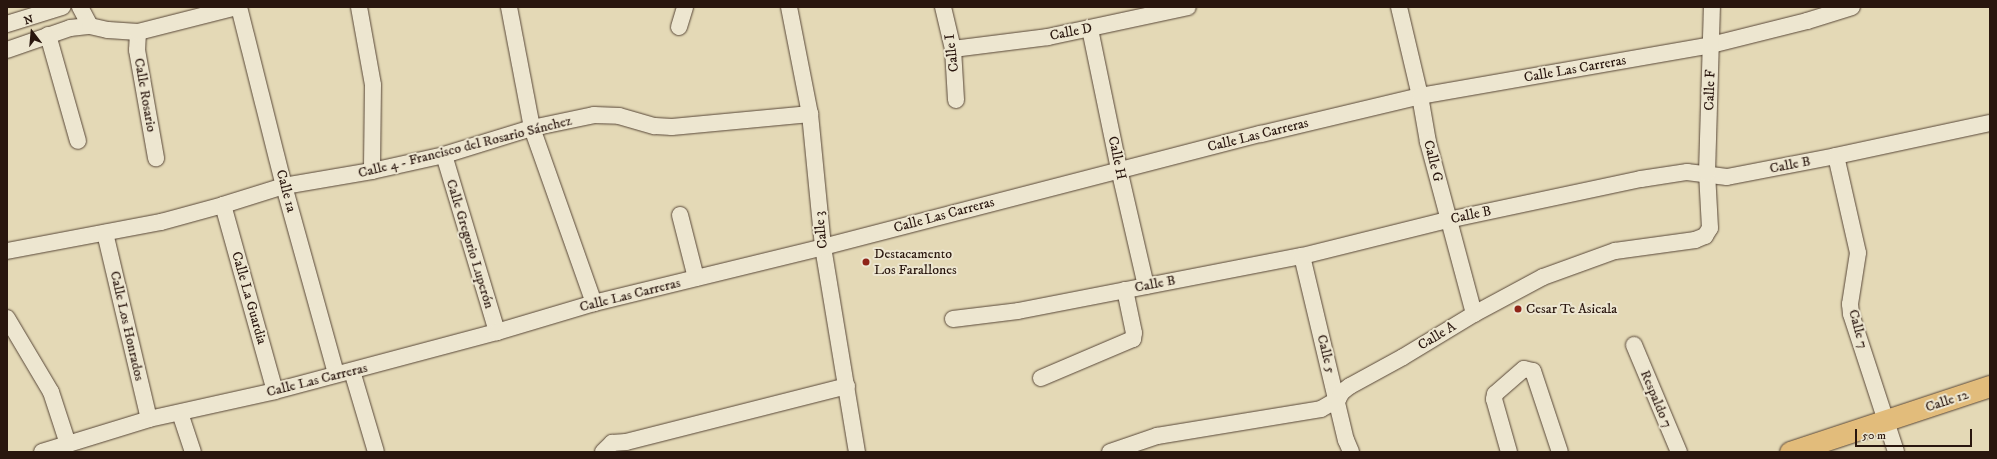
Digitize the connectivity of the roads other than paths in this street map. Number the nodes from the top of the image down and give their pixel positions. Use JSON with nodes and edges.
{"nodes":[{"id":1,"x":80,"y":7,"type":"edge"},
{"id":2,"x":359,"y":7,"type":"edge"},
{"id":3,"x":509,"y":7,"type":"edge"},
{"id":4,"x":685,"y":7,"type":"edge"},
{"id":5,"x":789,"y":7,"type":"edge"},
{"id":6,"x":944,"y":7,"type":"edge"},
{"id":7,"x":1188,"y":7,"type":"edge"},
{"id":8,"x":1399,"y":7,"type":"edge"},
{"id":9,"x":1712,"y":7,"type":"edge"},
{"id":10,"x":1852,"y":7,"type":"edge"},
{"id":11,"x":57,"y":8,"type":"edge"},
{"id":12,"x":230,"y":8,"type":"edge"},
{"id":13,"x":7,"y":24,"type":"edge"},
{"id":14,"x":90,"y":26,"type":"junction"},
{"id":15,"x":679,"y":27,"type":"dead end"},
{"id":16,"x":70,"y":28,"type":"junction"},
{"id":17,"x":1090,"y":29,"type":"junction"},
{"id":18,"x":138,"y":32,"type":"junction"},
{"id":19,"x":48,"y":35,"type":"junction"},
{"id":20,"x":1711,"y":45,"type":"junction"},
{"id":21,"x":953,"y":48,"type":"junction"},
{"id":22,"x":7,"y":50,"type":"edge"},
{"id":23,"x":1420,"y":96,"type":"junction"},
{"id":24,"x":956,"y":100,"type":"dead end"},
{"id":25,"x":810,"y":114,"type":"junction"},
{"id":26,"x":1990,"y":123,"type":"edge"},
{"id":27,"x":532,"y":128,"type":"junction"},
{"id":28,"x":78,"y":141,"type":"dead end"},
{"id":29,"x":444,"y":155,"type":"junction"},
{"id":30,"x":1836,"y":156,"type":"junction"},
{"id":31,"x":156,"y":158,"type":"dead end"},
{"id":32,"x":1119,"y":169,"type":"junction"},
{"id":33,"x":372,"y":171,"type":"junction"},
{"id":34,"x":1707,"y":173,"type":"junction"},
{"id":35,"x":284,"y":186,"type":"junction"},
{"id":36,"x":223,"y":205,"type":"junction"},
{"id":37,"x":680,"y":215,"type":"dead end"},
{"id":38,"x":1448,"y":220,"type":"junction"},
{"id":39,"x":105,"y":233,"type":"junction"},
{"id":40,"x":823,"y":247,"type":"junction"},
{"id":41,"x":7,"y":251,"type":"edge"},
{"id":42,"x":1302,"y":256,"type":"junction"},
{"id":43,"x":696,"y":278,"type":"junction"},
{"id":44,"x":1146,"y":286,"type":"junction"},
{"id":45,"x":1125,"y":290,"type":"junction"},
{"id":46,"x":594,"y":303,"type":"junction"},
{"id":47,"x":1474,"y":314,"type":"junction"},
{"id":48,"x":7,"y":318,"type":"edge"},
{"id":49,"x":953,"y":319,"type":"dead end"},
{"id":50,"x":497,"y":332,"type":"junction"},
{"id":51,"x":1634,"y":345,"type":"dead end"},
{"id":52,"x":344,"y":373,"type":"junction"},
{"id":53,"x":1041,"y":378,"type":"dead end"},
{"id":54,"x":847,"y":386,"type":"junction"},
{"id":55,"x":1990,"y":386,"type":"edge"},
{"id":56,"x":275,"y":391,"type":"junction"},
{"id":57,"x":1338,"y":399,"type":"junction"},
{"id":58,"x":180,"y":413,"type":"junction"},
{"id":59,"x":149,"y":419,"type":"junction"},
{"id":60,"x":1886,"y":421,"type":"junction"},
{"id":61,"x":68,"y":444,"type":"junction"},
{"id":62,"x":47,"y":451,"type":"edge"},
{"id":63,"x":193,"y":452,"type":"edge"},
{"id":64,"x":376,"y":452,"type":"edge"},
{"id":65,"x":603,"y":452,"type":"edge"},
{"id":66,"x":857,"y":452,"type":"edge"},
{"id":67,"x":1110,"y":452,"type":"edge"},
{"id":68,"x":1351,"y":452,"type":"edge"},
{"id":69,"x":1509,"y":452,"type":"edge"},
{"id":70,"x":1560,"y":452,"type":"edge"},
{"id":71,"x":1679,"y":452,"type":"edge"},
{"id":72,"x":1790,"y":452,"type":"edge"},
{"id":73,"x":1896,"y":452,"type":"edge"}],
"edges":[{"from":1,"to":14,"type":"street"},
{"from":2,"to":33,"type":"street"},
{"from":3,"to":27,"type":"street"},
{"from":4,"to":15,"type":"street"},
{"from":5,"to":25,"type":"street","name":"Calle 3"},
{"from":6,"to":21,"type":"street","name":"Calle I"},
{"from":7,"to":17,"type":"street","name":"Calle D"},
{"from":8,"to":23,"type":"street","name":"Calle G"},
{"from":9,"to":20,"type":"street","name":"Calle F"},
{"from":10,"to":20,"type":"street","name":"Calle Las Carreras"},
{"from":11,"to":13,"type":"street"},
{"from":11,"to":16,"type":"street"},
{"from":12,"to":18,"type":"street"},
{"from":12,"to":35,"type":"street","name":"Calle 1a"},
{"from":14,"to":16,"type":"street"},
{"from":14,"to":18,"type":"street"},
{"from":16,"to":19,"type":"street"},
{"from":17,"to":21,"type":"street","name":"Calle D"},
{"from":17,"to":32,"type":"street","name":"Calle H"},
{"from":18,"to":31,"type":"street","name":"Calle Rosario"},
{"from":19,"to":22,"type":"street"},
{"from":19,"to":28,"type":"street"},
{"from":20,"to":23,"type":"street","name":"Calle Las Carreras"},
{"from":20,"to":34,"type":"street","name":"Calle F"},
{"from":21,"to":24,"type":"street","name":"Calle I"},
{"from":23,"to":32,"type":"street","name":"Calle Las Carreras"},
{"from":23,"to":38,"type":"street","name":"Calle G"},
{"from":25,"to":27,"type":"street","name":"Calle 4 - Francisco del Rosario Sánchez"},
{"from":25,"to":40,"type":"street","name":"Calle 3"},
{"from":26,"to":30,"type":"street","name":"Calle B"},
{"from":27,"to":29,"type":"street","name":"Calle 4 - Francisco del Rosario Sánchez"},
{"from":27,"to":46,"type":"street"},
{"from":29,"to":33,"type":"street","name":"Calle 4 - Francisco del Rosario Sánchez"},
{"from":29,"to":50,"type":"street","name":"Calle Gregorio Luperón"},
{"from":30,"to":34,"type":"street","name":"Calle B"},
{"from":30,"to":60,"type":"street","name":"Calle 7"},
{"from":32,"to":40,"type":"street","name":"Calle Las Carreras"},
{"from":32,"to":44,"type":"street","name":"Calle H"},
{"from":33,"to":35,"type":"street","name":"Calle 4 - Francisco del Rosario Sánchez"},
{"from":34,"to":38,"type":"street","name":"Calle B"},
{"from":34,"to":47,"type":"street","name":"Calle A"},
{"from":35,"to":36,"type":"street","name":"Calle 4 - Francisco del Rosario Sánchez"},
{"from":35,"to":52,"type":"street","name":"Calle 1a"},
{"from":36,"to":39,"type":"street","name":"Calle 4 - Francisco del Rosario Sánchez"},
{"from":36,"to":56,"type":"street","name":"Calle La Guardia"},
{"from":37,"to":43,"type":"street"},
{"from":38,"to":42,"type":"street","name":"Calle B"},
{"from":38,"to":47,"type":"street","name":"Calle G"},
{"from":39,"to":41,"type":"street","name":"Calle 4 - Francisco del Rosario Sánchez"},
{"from":39,"to":59,"type":"street","name":"Calle Los Honrados"},
{"from":40,"to":43,"type":"street","name":"Calle Las Carreras"},
{"from":40,"to":54,"type":"street","name":"Calle 3"},
{"from":42,"to":44,"type":"street","name":"Calle B"},
{"from":42,"to":57,"type":"street","name":"Calle 5"},
{"from":43,"to":46,"type":"street","name":"Calle Las Carreras"},
{"from":44,"to":45,"type":"street","name":"Calle B"},
{"from":45,"to":49,"type":"street","name":"Calle B"},
{"from":45,"to":53,"type":"street"},
{"from":46,"to":50,"type":"street","name":"Calle Las Carreras"},
{"from":47,"to":57,"type":"street","name":"Calle A"},
{"from":48,"to":61,"type":"street"},
{"from":50,"to":52,"type":"street","name":"Calle Las Carreras"},
{"from":51,"to":71,"type":"street","name":"Respaldo 7"},
{"from":52,"to":56,"type":"street","name":"Calle Las Carreras"},
{"from":52,"to":64,"type":"street","name":"Calle 1a"},
{"from":54,"to":65,"type":"street"},
{"from":54,"to":66,"type":"street","name":"Calle 3"},
{"from":55,"to":60,"type":"main road","name":"Calle 12"},
{"from":56,"to":58,"type":"street","name":"Calle Las Carreras"},
{"from":57,"to":67,"type":"street","name":"Calle A"},
{"from":57,"to":68,"type":"street","name":"Calle 5"},
{"from":58,"to":59,"type":"street","name":"Calle Las Carreras"},
{"from":58,"to":63,"type":"street"},
{"from":59,"to":61,"type":"street","name":"Calle Las Carreras"},
{"from":60,"to":72,"type":"main road","name":"Calle 12"},
{"from":60,"to":73,"type":"street","name":"Calle 7"},
{"from":61,"to":62,"type":"street","name":"Calle Las Carreras"},
{"from":69,"to":70,"type":"street"}]}
